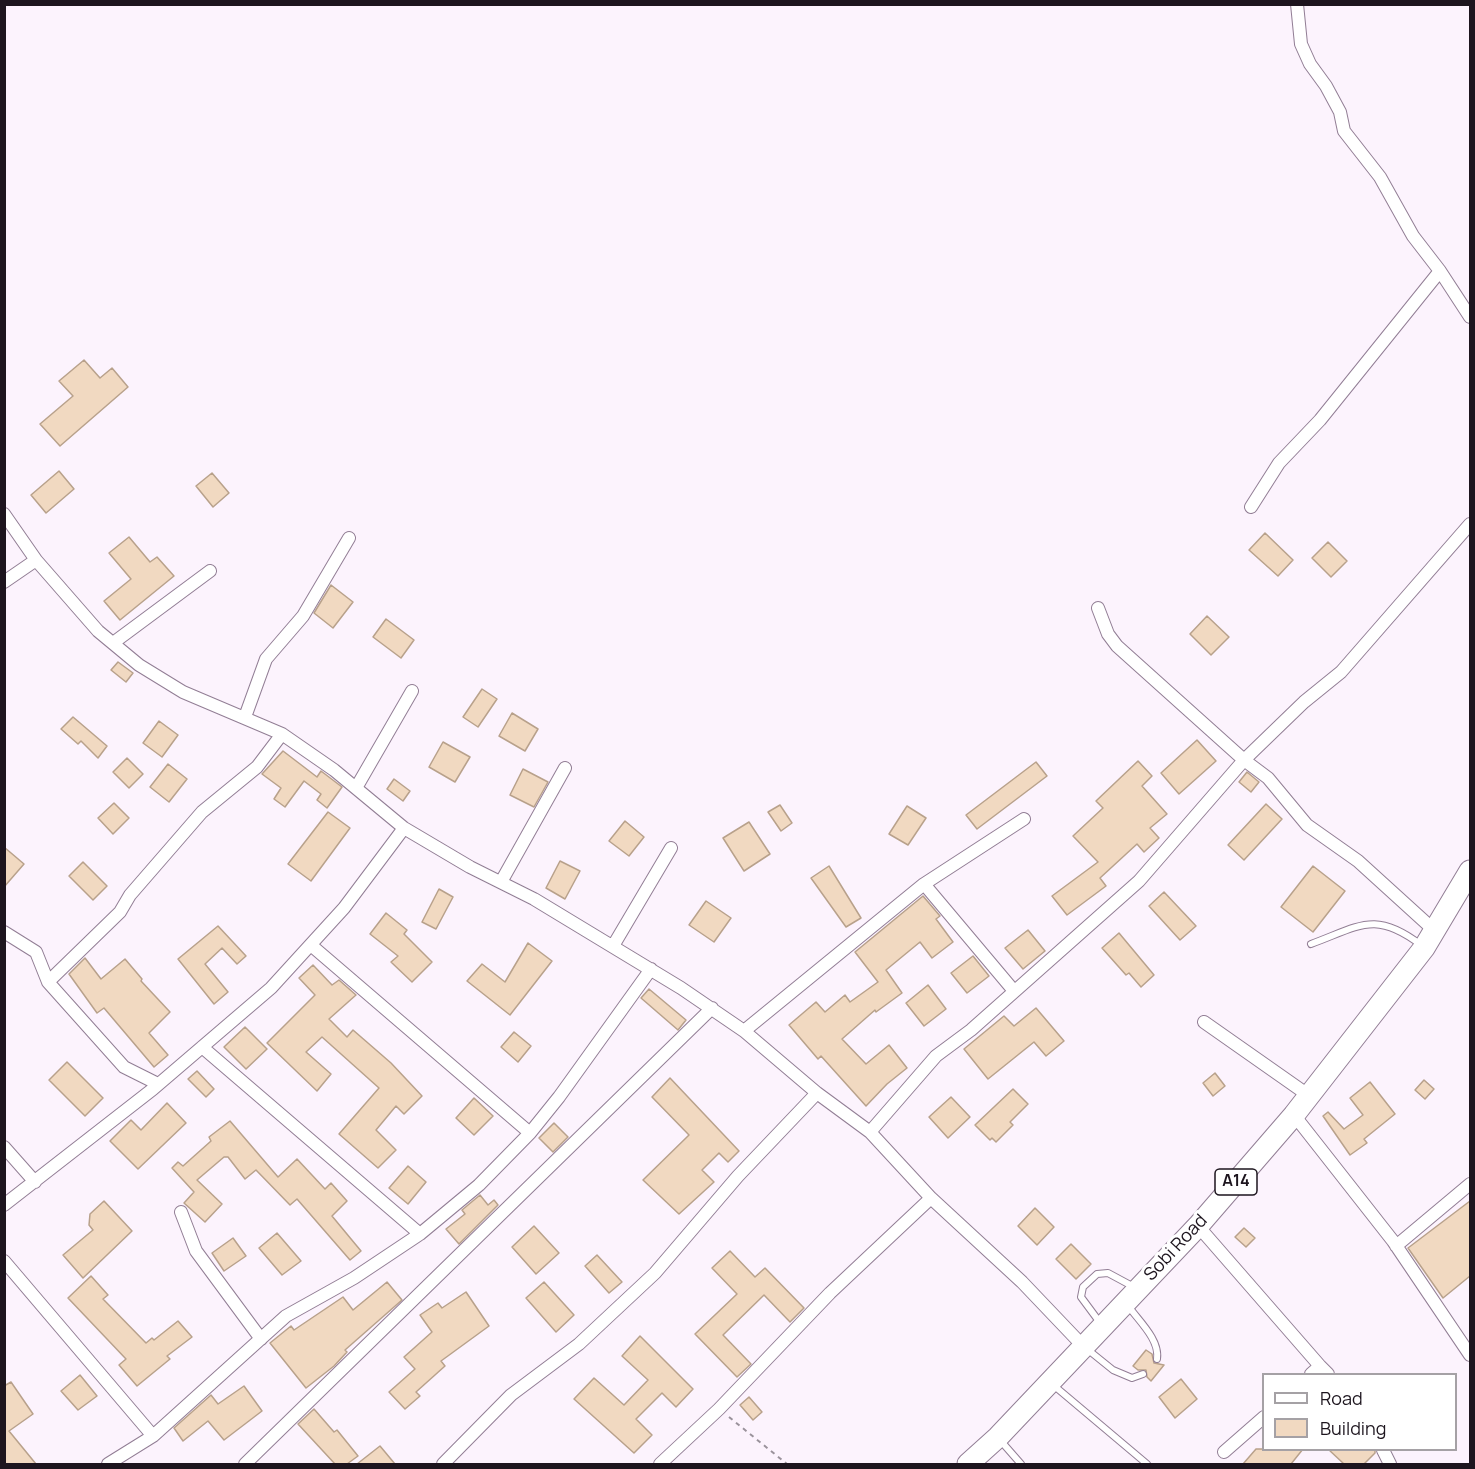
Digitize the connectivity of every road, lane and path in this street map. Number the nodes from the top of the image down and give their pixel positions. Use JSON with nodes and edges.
{"nodes":[{"id":1,"x":1298,"y":4,"type":"edge"},
{"id":2,"x":1440,"y":271,"type":"junction"},
{"id":3,"x":1470,"y":317,"type":"edge"},
{"id":4,"x":1251,"y":507,"type":"dead end"},
{"id":5,"x":4,"y":513,"type":"edge"},
{"id":6,"x":1470,"y":524,"type":"edge"},
{"id":7,"x":349,"y":538,"type":"dead end"},
{"id":8,"x":36,"y":560,"type":"junction"},
{"id":9,"x":210,"y":571,"type":"dead end"},
{"id":10,"x":4,"y":582,"type":"edge"},
{"id":11,"x":1098,"y":608,"type":"dead end"},
{"id":12,"x":113,"y":643,"type":"junction"},
{"id":13,"x":412,"y":691,"type":"dead end"},
{"id":14,"x":245,"y":717,"type":"junction"},
{"id":15,"x":282,"y":734,"type":"junction"},
{"id":16,"x":1244,"y":760,"type":"junction"},
{"id":17,"x":565,"y":768,"type":"dead end"},
{"id":18,"x":356,"y":788,"type":"junction"},
{"id":19,"x":1024,"y":819,"type":"dead end"},
{"id":20,"x":404,"y":828,"type":"junction"},
{"id":21,"x":671,"y":848,"type":"dead end"},
{"id":22,"x":1470,"y":871,"type":"edge"},
{"id":23,"x":501,"y":882,"type":"junction"},
{"id":24,"x":924,"y":884,"type":"junction"},
{"id":25,"x":4,"y":932,"type":"edge"},
{"id":26,"x":1430,"y":939,"type":"junction"},
{"id":27,"x":1311,"y":944,"type":"dead end"},
{"id":28,"x":312,"y":946,"type":"junction"},
{"id":29,"x":613,"y":946,"type":"junction"},
{"id":30,"x":651,"y":969,"type":"junction"},
{"id":31,"x":48,"y":982,"type":"junction"},
{"id":32,"x":1014,"y":991,"type":"junction"},
{"id":33,"x":712,"y":1008,"type":"junction"},
{"id":34,"x":1204,"y":1022,"type":"dead end"},
{"id":35,"x":744,"y":1030,"type":"junction"},
{"id":36,"x":202,"y":1047,"type":"junction"},
{"id":37,"x":158,"y":1084,"type":"junction"},
{"id":38,"x":817,"y":1093,"type":"junction"},
{"id":39,"x":1308,"y":1095,"type":"junction"},
{"id":40,"x":1294,"y":1115,"type":"junction"},
{"id":41,"x":870,"y":1132,"type":"junction"},
{"id":42,"x":530,"y":1133,"type":"junction"},
{"id":43,"x":4,"y":1147,"type":"edge"},
{"id":44,"x":35,"y":1182,"type":"junction"},
{"id":45,"x":1470,"y":1184,"type":"edge"},
{"id":46,"x":931,"y":1198,"type":"junction"},
{"id":47,"x":4,"y":1205,"type":"edge"},
{"id":48,"x":181,"y":1212,"type":"dead end"},
{"id":49,"x":1198,"y":1226,"type":"junction"},
{"id":50,"x":420,"y":1233,"type":"junction"},
{"id":51,"x":1396,"y":1246,"type":"junction"},
{"id":52,"x":4,"y":1261,"type":"edge"},
{"id":53,"x":1131,"y":1295,"type":"junction"},
{"id":54,"x":1102,"y":1326,"type":"junction"},
{"id":55,"x":261,"y":1339,"type":"junction"},
{"id":56,"x":1083,"y":1346,"type":"junction"},
{"id":57,"x":1470,"y":1355,"type":"edge"},
{"id":58,"x":1157,"y":1359,"type":"dead end"},
{"id":59,"x":1320,"y":1372,"type":"edge"},
{"id":60,"x":1143,"y":1374,"type":"dead end"},
{"id":61,"x":1050,"y":1382,"type":"junction"},
{"id":62,"x":719,"y":1409,"type":"junction"},
{"id":63,"x":1262,"y":1418,"type":"edge"},
{"id":64,"x":153,"y":1436,"type":"junction"},
{"id":65,"x":998,"y":1437,"type":"junction"},
{"id":66,"x":1224,"y":1452,"type":"dead end"},
{"id":67,"x":108,"y":1464,"type":"edge"},
{"id":68,"x":245,"y":1464,"type":"edge"},
{"id":69,"x":443,"y":1464,"type":"edge"},
{"id":70,"x":660,"y":1464,"type":"edge"},
{"id":71,"x":787,"y":1464,"type":"edge"},
{"id":72,"x":968,"y":1464,"type":"edge"},
{"id":73,"x":1021,"y":1464,"type":"edge"},
{"id":74,"x":1147,"y":1464,"type":"edge"}],
"edges":[{"from":1,"to":2,"type":"street"},
{"from":2,"to":3,"type":"street"},
{"from":2,"to":4,"type":"street"},
{"from":5,"to":8,"type":"street"},
{"from":6,"to":16,"type":"street"},
{"from":7,"to":14,"type":"street"},
{"from":8,"to":10,"type":"street"},
{"from":8,"to":12,"type":"street"},
{"from":9,"to":12,"type":"street"},
{"from":11,"to":16,"type":"street"},
{"from":12,"to":14,"type":"street"},
{"from":13,"to":18,"type":"street"},
{"from":14,"to":15,"type":"street"},
{"from":15,"to":18,"type":"street"},
{"from":15,"to":31,"type":"street"},
{"from":16,"to":26,"type":"street"},
{"from":16,"to":32,"type":"street"},
{"from":17,"to":23,"type":"street"},
{"from":18,"to":20,"type":"street"},
{"from":19,"to":24,"type":"street"},
{"from":20,"to":23,"type":"street"},
{"from":20,"to":28,"type":"street"},
{"from":21,"to":29,"type":"street"},
{"from":22,"to":26,"type":"highway","name":"Sobi Road","number":"A14"},
{"from":23,"to":29,"type":"street"},
{"from":24,"to":32,"type":"street"},
{"from":24,"to":35,"type":"street"},
{"from":25,"to":31,"type":"street"},
{"from":26,"to":27,"type":"lane"},
{"from":26,"to":39,"type":"highway","name":"Sobi Road","number":"A14"},
{"from":28,"to":36,"type":"street"},
{"from":28,"to":42,"type":"street"},
{"from":29,"to":30,"type":"street"},
{"from":30,"to":33,"type":"street"},
{"from":30,"to":42,"type":"street"},
{"from":31,"to":37,"type":"street"},
{"from":32,"to":41,"type":"street"},
{"from":33,"to":35,"type":"street"},
{"from":33,"to":68,"type":"street"},
{"from":34,"to":39,"type":"street"},
{"from":35,"to":38,"type":"street"},
{"from":36,"to":37,"type":"street"},
{"from":36,"to":50,"type":"street"},
{"from":37,"to":44,"type":"street"},
{"from":38,"to":41,"type":"street"},
{"from":38,"to":69,"type":"street"},
{"from":39,"to":40,"type":"highway","name":"Sobi Road","number":"A14"},
{"from":40,"to":49,"type":"highway","name":"Sobi Road","number":"A14"},
{"from":40,"to":51,"type":"street"},
{"from":41,"to":46,"type":"street"},
{"from":42,"to":50,"type":"street"},
{"from":43,"to":44,"type":"street"},
{"from":44,"to":47,"type":"street"},
{"from":45,"to":51,"type":"street"},
{"from":46,"to":56,"type":"street"},
{"from":46,"to":62,"type":"street"},
{"from":48,"to":55,"type":"street"},
{"from":49,"to":53,"type":"highway","name":"Sobi Road","number":"A14"},
{"from":49,"to":59,"type":"street"},
{"from":50,"to":55,"type":"street"},
{"from":51,"to":57,"type":"street"},
{"from":52,"to":64,"type":"street"},
{"from":53,"to":54,"type":"highway","name":"Sobi Road","number":"A14"},
{"from":53,"to":54,"type":"lane"},
{"from":53,"to":58,"type":"lane"},
{"from":54,"to":56,"type":"highway","name":"Sobi Road","number":"A14"},
{"from":55,"to":64,"type":"street"},
{"from":56,"to":60,"type":"lane"},
{"from":56,"to":61,"type":"highway","name":"Sobi Road","number":"A14"},
{"from":61,"to":65,"type":"highway","name":"Sobi Road","number":"A14"},
{"from":61,"to":74,"type":"lane"},
{"from":62,"to":70,"type":"street"},
{"from":62,"to":71,"type":"path"},
{"from":63,"to":66,"type":"street"},
{"from":64,"to":67,"type":"street"},
{"from":65,"to":72,"type":"highway","name":"Sobi Road","number":"A14"},
{"from":65,"to":73,"type":"lane"}]}
